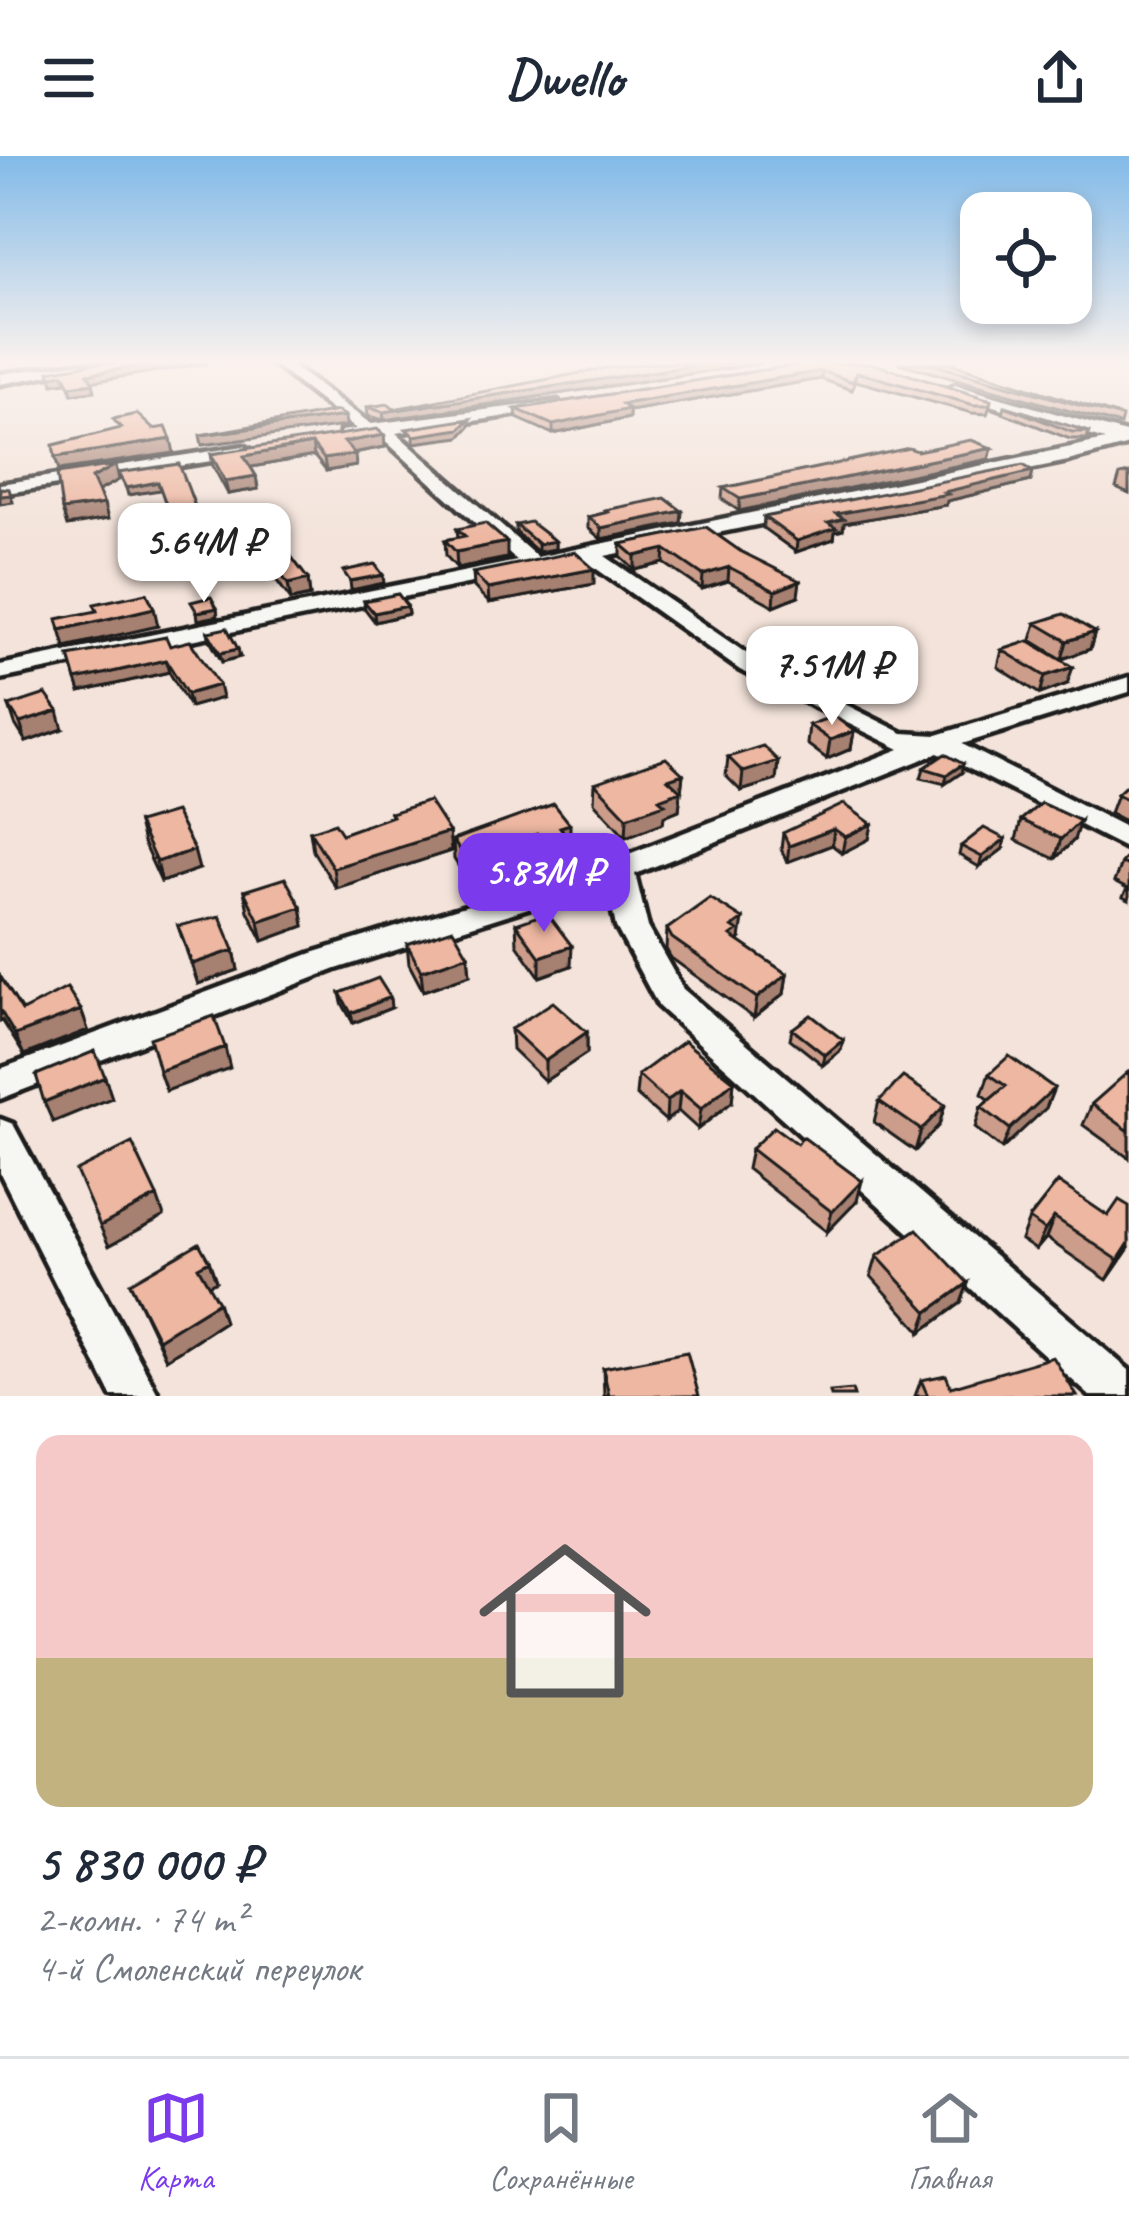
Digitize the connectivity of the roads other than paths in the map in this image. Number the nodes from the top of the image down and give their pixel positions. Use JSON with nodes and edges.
{"nodes":[{"id":1,"x":356,"y":421,"type":"edge"},
{"id":2,"x":443,"y":421,"type":"edge"},
{"id":3,"x":1060,"y":421,"type":"edge"},
{"id":4,"x":382,"y":430,"type":"junction"},
{"id":5,"x":337,"y":437,"type":"edge"},
{"id":6,"x":1127,"y":441,"type":"edge"},
{"id":7,"x":268,"y":447,"type":"edge"},
{"id":8,"x":0,"y":489,"type":"edge"},
{"id":9,"x":585,"y":550,"type":"junction"},
{"id":10,"x":530,"y":562,"type":"junction"},
{"id":11,"x":0,"y":672,"type":"edge"},
{"id":12,"x":1129,"y":684,"type":"edge"},
{"id":13,"x":939,"y":743,"type":"junction"},
{"id":14,"x":1129,"y":841,"type":"edge"},
{"id":15,"x":619,"y":869,"type":"junction"},
{"id":16,"x":0,"y":1084,"type":"edge"},
{"id":17,"x":0,"y":1136,"type":"edge"},
{"id":18,"x":136,"y":1396,"type":"edge"},
{"id":19,"x":1124,"y":1396,"type":"edge"}],
"edges":[{"from":1,"to":4,"type":"street"},
{"from":2,"to":4,"type":"street"},
{"from":3,"to":6,"type":"street"},
{"from":4,"to":5,"type":"street"},
{"from":4,"to":10,"type":"street"},
{"from":6,"to":9,"type":"street"},
{"from":7,"to":8,"type":"street"},
{"from":9,"to":10,"type":"street"},
{"from":9,"to":13,"type":"street"},
{"from":10,"to":11,"type":"street"},
{"from":12,"to":13,"type":"street"},
{"from":13,"to":14,"type":"street"},
{"from":13,"to":15,"type":"street"},
{"from":15,"to":16,"type":"street"},
{"from":15,"to":19,"type":"street"},
{"from":17,"to":18,"type":"street"}]}
